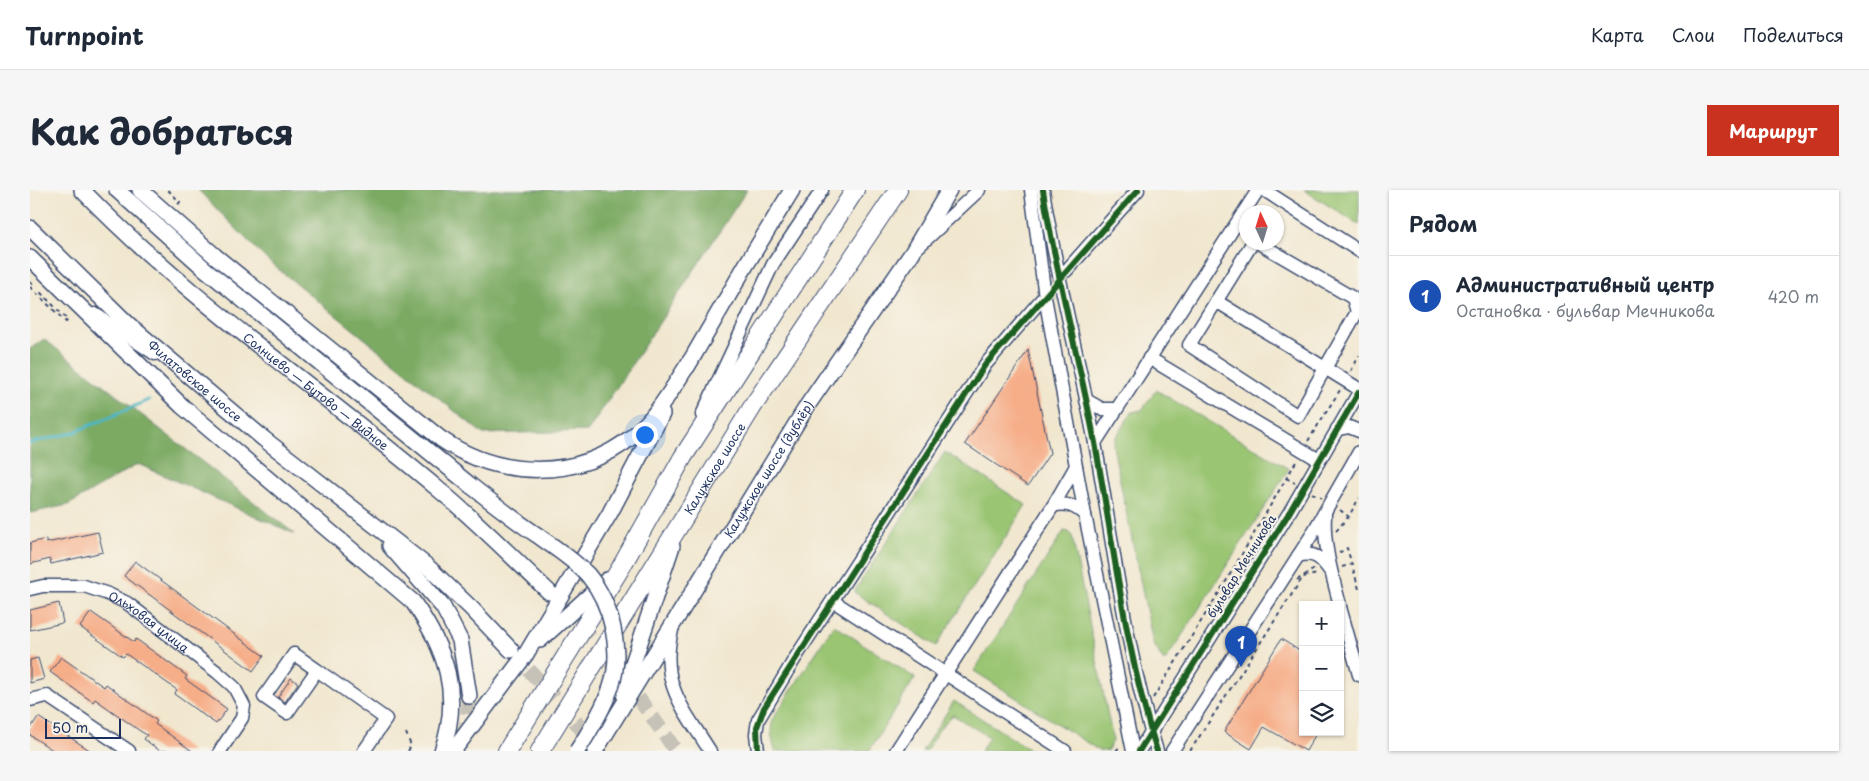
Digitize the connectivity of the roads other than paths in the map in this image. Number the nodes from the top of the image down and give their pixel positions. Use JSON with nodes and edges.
{"nodes":[{"id":1,"x":82,"y":190,"type":"edge"},
{"id":2,"x":117,"y":190,"type":"edge"},
{"id":3,"x":138,"y":190,"type":"edge"},
{"id":4,"x":792,"y":190,"type":"edge"},
{"id":5,"x":822,"y":190,"type":"edge"},
{"id":6,"x":855,"y":190,"type":"edge"},
{"id":7,"x":898,"y":190,"type":"edge"},
{"id":8,"x":949,"y":190,"type":"edge"},
{"id":9,"x":979,"y":190,"type":"edge"},
{"id":10,"x":1031,"y":190,"type":"edge"},
{"id":11,"x":1043,"y":190,"type":"edge"},
{"id":12,"x":1138,"y":190,"type":"edge"},
{"id":13,"x":1258,"y":190,"type":"edge"},
{"id":14,"x":1264,"y":190,"type":"edge"},
{"id":15,"x":30,"y":228,"type":"edge"},
{"id":16,"x":1247,"y":250,"type":"edge"},
{"id":17,"x":1272,"y":250,"type":"edge"},
{"id":18,"x":1359,"y":251,"type":"edge"},
{"id":19,"x":912,"y":253,"type":"junction"},
{"id":20,"x":30,"y":258,"type":"edge"},
{"id":21,"x":205,"y":269,"type":"junction"},
{"id":22,"x":1066,"y":271,"type":"tunnel mouth"},
{"id":23,"x":1356,"y":294,"type":"edge"},
{"id":24,"x":68,"y":296,"type":"junction"},
{"id":25,"x":1042,"y":299,"type":"tunnel mouth"},
{"id":26,"x":1216,"y":301,"type":"junction"},
{"id":27,"x":1149,"y":358,"type":"junction"},
{"id":28,"x":691,"y":360,"type":"junction"},
{"id":29,"x":1324,"y":370,"type":"junction"},
{"id":30,"x":188,"y":376,"type":"junction"},
{"id":31,"x":1359,"y":390,"type":"edge"},
{"id":32,"x":1086,"y":400,"type":"junction"},
{"id":33,"x":1116,"y":409,"type":"junction"},
{"id":34,"x":1337,"y":430,"type":"junction"},
{"id":35,"x":1359,"y":431,"type":"edge"},
{"id":36,"x":1095,"y":443,"type":"junction"},
{"id":37,"x":1359,"y":452,"type":"edge"},
{"id":38,"x":683,"y":457,"type":"junction"},
{"id":39,"x":1319,"y":460,"type":"junction"},
{"id":40,"x":1076,"y":466,"type":"junction"},
{"id":41,"x":1054,"y":506,"type":"junction"},
{"id":42,"x":1328,"y":507,"type":"junction"},
{"id":43,"x":1085,"y":515,"type":"junction"},
{"id":44,"x":680,"y":521,"type":"junction"},
{"id":45,"x":369,"y":522,"type":"junction"},
{"id":46,"x":1298,"y":556,"type":"junction"},
{"id":47,"x":620,"y":570,"type":"junction"},
{"id":48,"x":1330,"y":570,"type":"junction"},
{"id":49,"x":30,"y":589,"type":"edge"},
{"id":50,"x":550,"y":592,"type":"tunnel mouth"},
{"id":51,"x":833,"y":601,"type":"junction"},
{"id":52,"x":1339,"y":601,"type":"edge"},
{"id":53,"x":1344,"y":621,"type":"edge"},
{"id":54,"x":674,"y":622,"type":"junction"},
{"id":55,"x":511,"y":650,"type":"tunnel mouth"},
{"id":56,"x":526,"y":654,"type":"junction"},
{"id":57,"x":317,"y":670,"type":"junction"},
{"id":58,"x":945,"y":674,"type":"junction"},
{"id":59,"x":1359,"y":675,"type":"edge"},
{"id":60,"x":469,"y":696,"type":"tunnel mouth"},
{"id":61,"x":30,"y":700,"type":"edge"},
{"id":62,"x":612,"y":722,"type":"junction"},
{"id":63,"x":1150,"y":731,"type":"junction"},
{"id":64,"x":129,"y":751,"type":"edge"},
{"id":65,"x":220,"y":751,"type":"edge"},
{"id":66,"x":364,"y":751,"type":"edge"},
{"id":67,"x":442,"y":751,"type":"edge"},
{"id":68,"x":454,"y":751,"type":"edge"},
{"id":69,"x":507,"y":751,"type":"edge"},
{"id":70,"x":540,"y":751,"type":"edge"},
{"id":71,"x":578,"y":751,"type":"edge"},
{"id":72,"x":595,"y":751,"type":"edge"},
{"id":73,"x":710,"y":751,"type":"edge"},
{"id":74,"x":758,"y":751,"type":"edge"},
{"id":75,"x":896,"y":751,"type":"edge"},
{"id":76,"x":1065,"y":751,"type":"edge"},
{"id":77,"x":1133,"y":751,"type":"edge"},
{"id":78,"x":1138,"y":751,"type":"edge"},
{"id":79,"x":1157,"y":751,"type":"edge"},
{"id":80,"x":1172,"y":751,"type":"edge"}],
"edges":[{"from":1,"to":50,"type":"main road","name":"Солнцево — Бутово — Видное"},
{"from":2,"to":21,"type":"main road"},
{"from":3,"to":21,"type":"street"},
{"from":3,"to":28,"type":"main road"},
{"from":4,"to":28,"type":"main road"},
{"from":5,"to":38,"type":"street"},
{"from":6,"to":38,"type":"highway"},
{"from":7,"to":44,"type":"highway","name":"Калужское шоссе"},
{"from":8,"to":19,"type":"main road","name":"Калужское шоссе (дублёр)"},
{"from":9,"to":19,"type":"street"},
{"from":10,"to":40,"type":"street"},
{"from":11,"to":32,"type":"street"},
{"from":12,"to":22,"type":"street"},
{"from":13,"to":27,"type":"street"},
{"from":14,"to":18,"type":"street"},
{"from":15,"to":30,"type":"main road","name":"Филатовское шоссе"},
{"from":16,"to":26,"type":"street"},
{"from":17,"to":23,"type":"street"},
{"from":19,"to":54,"type":"main road","name":"Калужское шоссе (дублёр)"},
{"from":20,"to":24,"type":"main road"},
{"from":21,"to":71,"type":"main road","bridge":true},
{"from":23,"to":29,"type":"street"},
{"from":24,"to":30,"type":"street"},
{"from":24,"to":67,"type":"main road"},
{"from":25,"to":51,"type":"street"},
{"from":26,"to":29,"type":"street"},
{"from":26,"to":29,"type":"street"},
{"from":27,"to":33,"type":"street"},
{"from":27,"to":39,"type":"street"},
{"from":28,"to":56,"type":"main road"},
{"from":29,"to":31,"type":"street"},
{"from":30,"to":45,"type":"main road","name":"Филатовское шоссе"},
{"from":31,"to":34,"type":"street","name":"бульвар Мечникова"},
{"from":32,"to":33,"type":"street"},
{"from":32,"to":36,"type":"street"},
{"from":33,"to":36,"type":"street"},
{"from":34,"to":35,"type":"street"},
{"from":34,"to":39,"type":"street","name":"бульвар Мечникова"},
{"from":36,"to":63,"type":"street"},
{"from":37,"to":42,"type":"street"},
{"from":38,"to":47,"type":"highway"},
{"from":39,"to":63,"type":"street","name":"бульвар Мечникова"},
{"from":40,"to":41,"type":"street"},
{"from":40,"to":43,"type":"street"},
{"from":41,"to":43,"type":"street"},
{"from":41,"to":58,"type":"street"},
{"from":42,"to":46,"type":"street"},
{"from":42,"to":48,"type":"street"},
{"from":43,"to":77,"type":"street"},
{"from":44,"to":62,"type":"main road"},
{"from":44,"to":70,"type":"highway","name":"Калужское шоссе"},
{"from":45,"to":55,"type":"main road"},
{"from":45,"to":60,"type":"main road"},
{"from":46,"to":48,"type":"street"},
{"from":46,"to":80,"type":"street"},
{"from":47,"to":56,"type":"main road"},
{"from":47,"to":69,"type":"highway"},
{"from":48,"to":52,"type":"street"},
{"from":49,"to":65,"type":"street","name":"Ольховая улица"},
{"from":51,"to":58,"type":"street"},
{"from":51,"to":74,"type":"street"},
{"from":53,"to":59,"type":"street"},
{"from":54,"to":62,"type":"main road","name":"Калужское шоссе (дублёр)"},
{"from":54,"to":73,"type":"street"},
{"from":56,"to":68,"type":"main road"},
{"from":57,"to":57,"type":"street"},
{"from":57,"to":66,"type":"street"},
{"from":58,"to":75,"type":"street"},
{"from":58,"to":76,"type":"street"},
{"from":61,"to":64,"type":"street"},
{"from":62,"to":72,"type":"main road","name":"Калужское шоссе (дублёр)"},
{"from":63,"to":78,"type":"street","name":"бульвар Мечникова"},
{"from":63,"to":79,"type":"street"}]}
